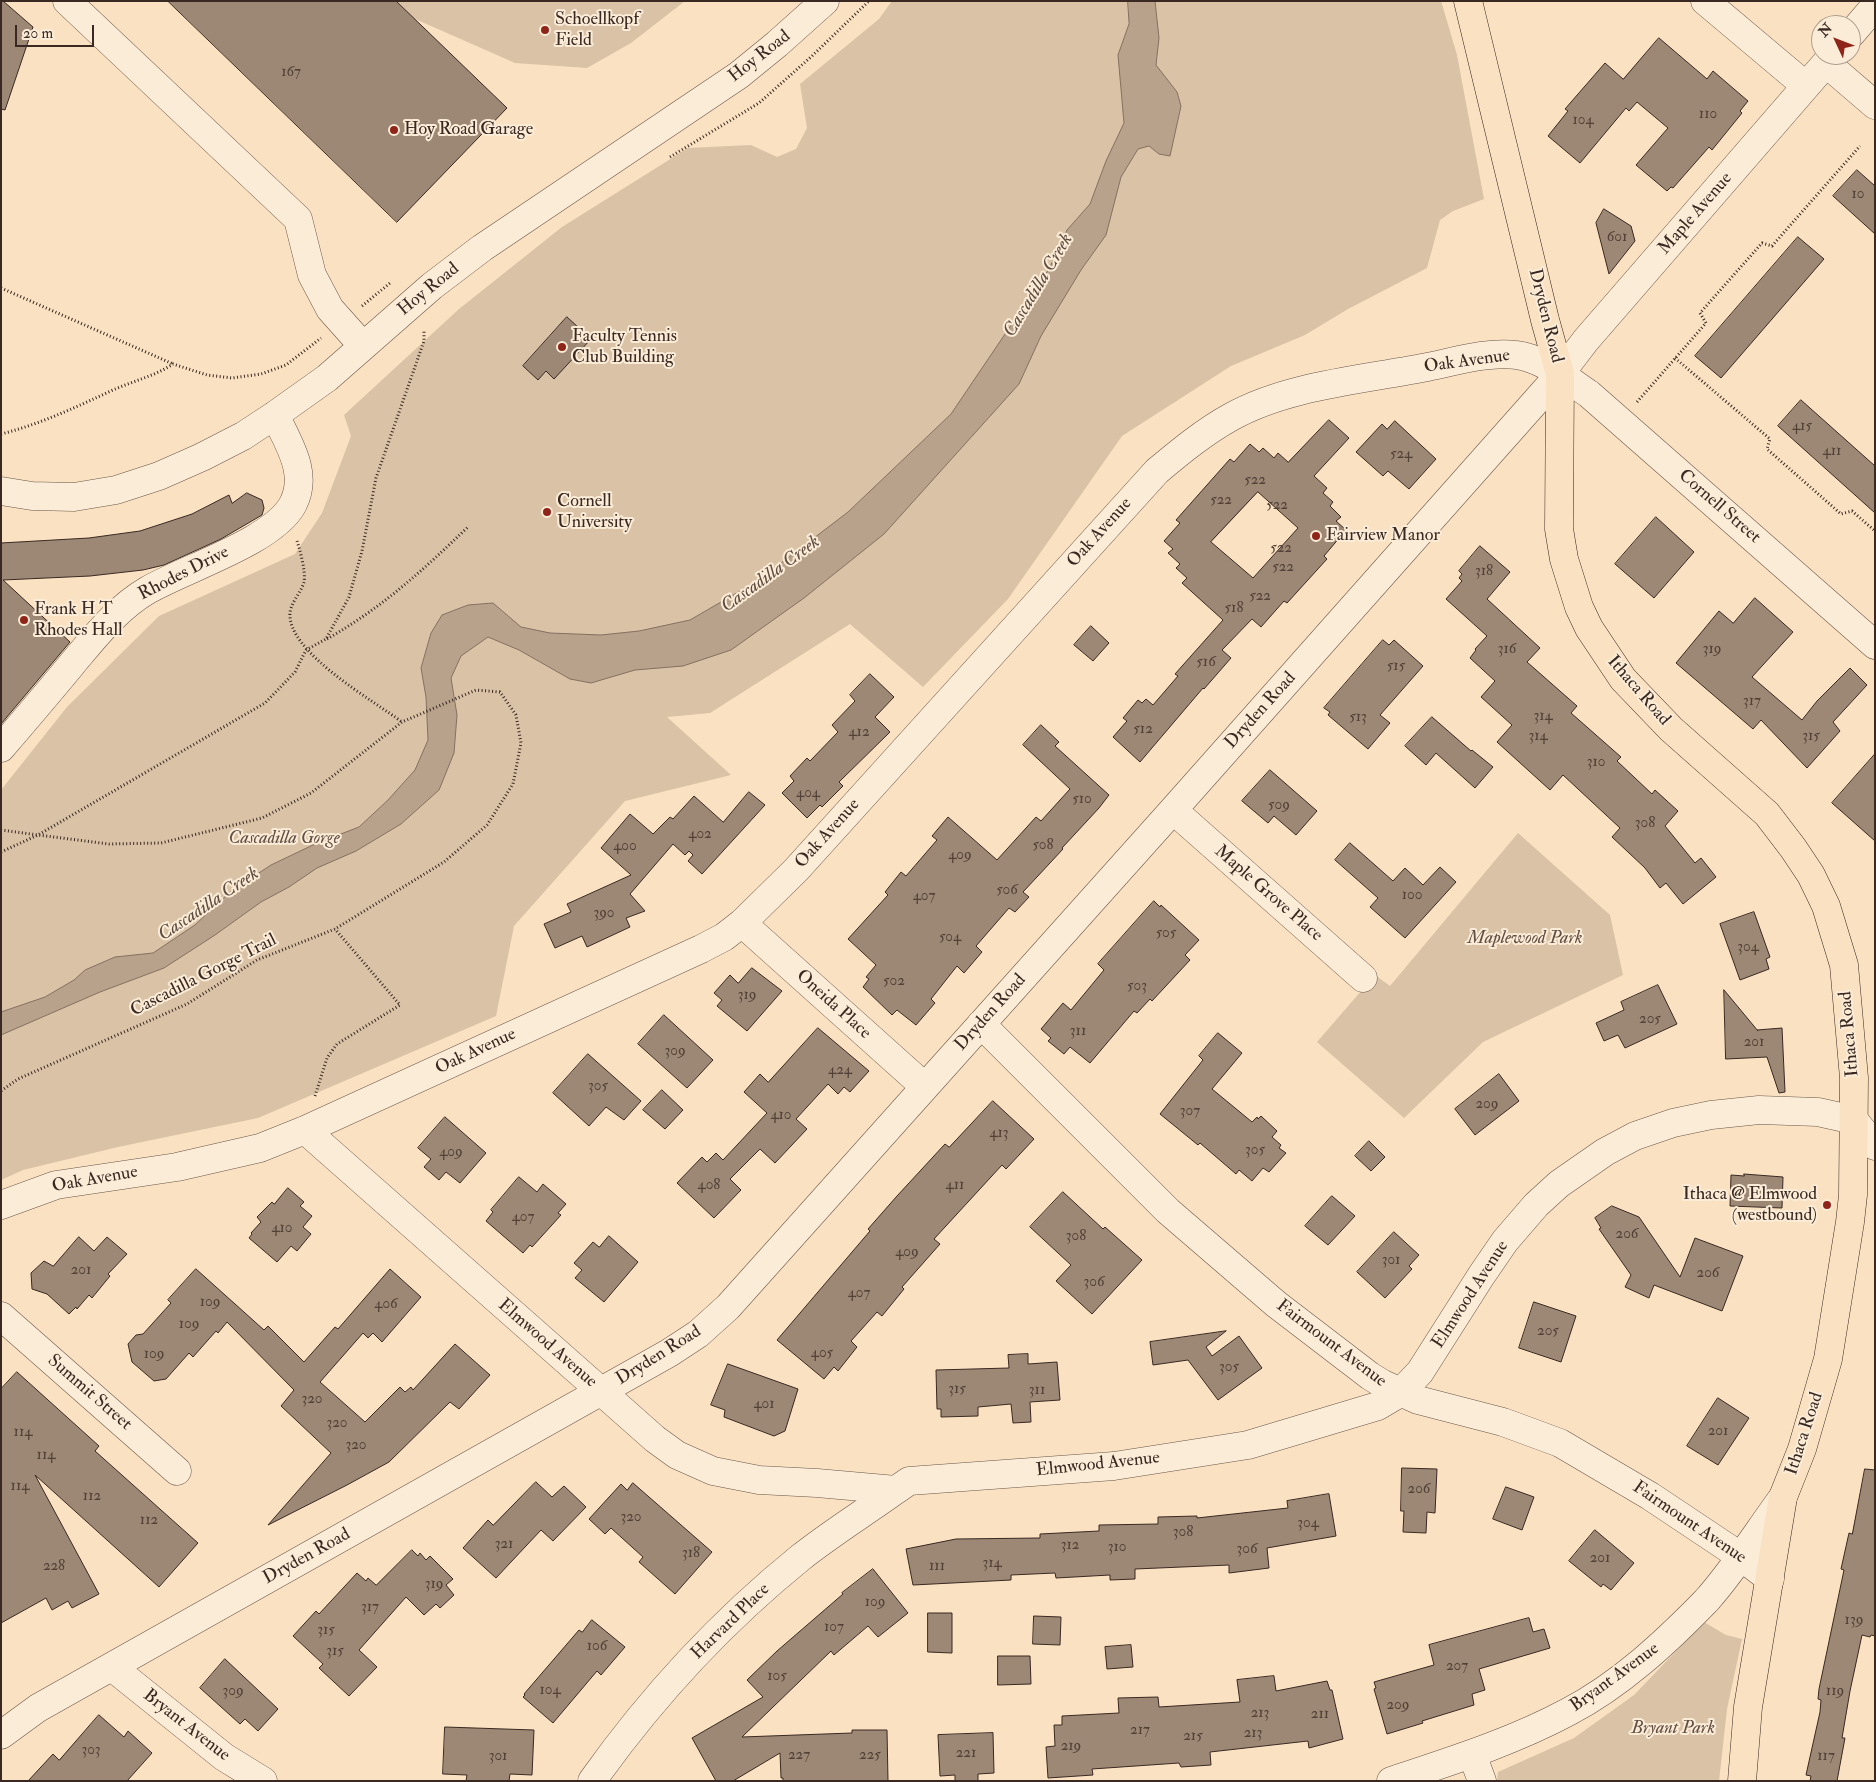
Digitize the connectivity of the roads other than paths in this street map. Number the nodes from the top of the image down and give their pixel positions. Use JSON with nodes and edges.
{"nodes":[{"id":1,"x":67,"y":1,"type":"edge"},
{"id":2,"x":825,"y":1,"type":"edge"},
{"id":3,"x":1468,"y":1,"type":"edge"},
{"id":4,"x":1706,"y":1,"type":"edge"},
{"id":5,"x":1825,"y":65,"type":"edge"},
{"id":6,"x":1836,"y":65,"type":"edge"},
{"id":7,"x":1806,"y":86,"type":"junction"},
{"id":8,"x":1875,"y":105,"type":"edge"},
{"id":9,"x":363,"y":346,"type":"junction"},
{"id":10,"x":1560,"y":374,"type":"junction"},
{"id":11,"x":274,"y":415,"type":"junction"},
{"id":12,"x":1,"y":491,"type":"edge"},
{"id":13,"x":1875,"y":644,"type":"edge"},
{"id":14,"x":1,"y":748,"type":"edge"},
{"id":15,"x":1173,"y":810,"type":"junction"},
{"id":16,"x":742,"y":923,"type":"junction"},
{"id":17,"x":1363,"y":978,"type":"dead end"},
{"id":18,"x":981,"y":1024,"type":"junction"},
{"id":19,"x":925,"y":1087,"type":"junction"},
{"id":20,"x":1854,"y":1120,"type":"junction"},
{"id":21,"x":305,"y":1130,"type":"junction"},
{"id":22,"x":1875,"y":1146,"type":"edge"},
{"id":23,"x":1,"y":1205,"type":"edge"},
{"id":24,"x":1,"y":1316,"type":"edge"},
{"id":25,"x":601,"y":1391,"type":"junction"},
{"id":26,"x":1400,"y":1393,"type":"junction"},
{"id":27,"x":177,"y":1470,"type":"dead end"},
{"id":28,"x":896,"y":1490,"type":"junction"},
{"id":29,"x":1783,"y":1497,"type":"junction"},
{"id":30,"x":1740,"y":1556,"type":"junction"},
{"id":31,"x":1770,"y":1579,"type":"junction"},
{"id":32,"x":112,"y":1667,"type":"junction"},
{"id":33,"x":1,"y":1735,"type":"edge"},
{"id":34,"x":1472,"y":1754,"type":"junction"},
{"id":35,"x":263,"y":1781,"type":"edge"},
{"id":36,"x":592,"y":1781,"type":"edge"},
{"id":37,"x":1391,"y":1781,"type":"edge"},
{"id":38,"x":1482,"y":1781,"type":"edge"},
{"id":39,"x":1742,"y":1781,"type":"edge"}],
"edges":[{"from":1,"to":9,"type":"street"},
{"from":2,"to":9,"type":"street","name":"Hoy Road"},
{"from":3,"to":10,"type":"main road","name":"Dryden Road"},
{"from":4,"to":7,"type":"street"},
{"from":5,"to":7,"type":"street","name":"Maple Avenue"},
{"from":6,"to":8,"type":"street"},
{"from":7,"to":10,"type":"street","name":"Maple Avenue"},
{"from":9,"to":11,"type":"street","name":"Hoy Road"},
{"from":10,"to":13,"type":"street","name":"Cornell Street"},
{"from":10,"to":15,"type":"street","name":"Dryden Road"},
{"from":10,"to":16,"type":"street","name":"Oak Avenue"},
{"from":10,"to":20,"type":"main road","name":"Ithaca Road"},
{"from":11,"to":12,"type":"street","name":"Hoy Road"},
{"from":11,"to":14,"type":"street","name":"Rhodes Drive"},
{"from":15,"to":17,"type":"street","name":"Maple Grove Place"},
{"from":15,"to":18,"type":"street","name":"Dryden Road"},
{"from":16,"to":19,"type":"street","name":"Oneida Place"},
{"from":16,"to":21,"type":"street","name":"Oak Avenue"},
{"from":18,"to":19,"type":"street","name":"Dryden Road"},
{"from":18,"to":26,"type":"street","name":"Fairmount Avenue"},
{"from":19,"to":25,"type":"street","name":"Dryden Road"},
{"from":20,"to":22,"type":"street"},
{"from":20,"to":26,"type":"street","name":"Elmwood Avenue"},
{"from":20,"to":29,"type":"main road","name":"Ithaca Road"},
{"from":21,"to":23,"type":"street","name":"Oak Avenue"},
{"from":21,"to":25,"type":"street","name":"Elmwood Avenue"},
{"from":24,"to":27,"type":"street","name":"Summit Street"},
{"from":25,"to":28,"type":"street","name":"Elmwood Avenue"},
{"from":25,"to":32,"type":"street","name":"Dryden Road"},
{"from":26,"to":28,"type":"street","name":"Elmwood Avenue"},
{"from":26,"to":30,"type":"street","name":"Fairmount Avenue"},
{"from":28,"to":36,"type":"street","name":"Harvard Place"},
{"from":29,"to":30,"type":"street","name":"Bryant Avenue"},
{"from":29,"to":31,"type":"main road","name":"Ithaca Road"},
{"from":30,"to":31,"type":"street","name":"Fairmount Avenue"},
{"from":30,"to":34,"type":"street","name":"Bryant Avenue"},
{"from":31,"to":39,"type":"main road","name":"Ithaca Road"},
{"from":32,"to":33,"type":"street","name":"Dryden Road"},
{"from":32,"to":35,"type":"street","name":"Bryant Avenue"},
{"from":34,"to":37,"type":"street","name":"Bryant Avenue"},
{"from":34,"to":38,"type":"street"}]}
